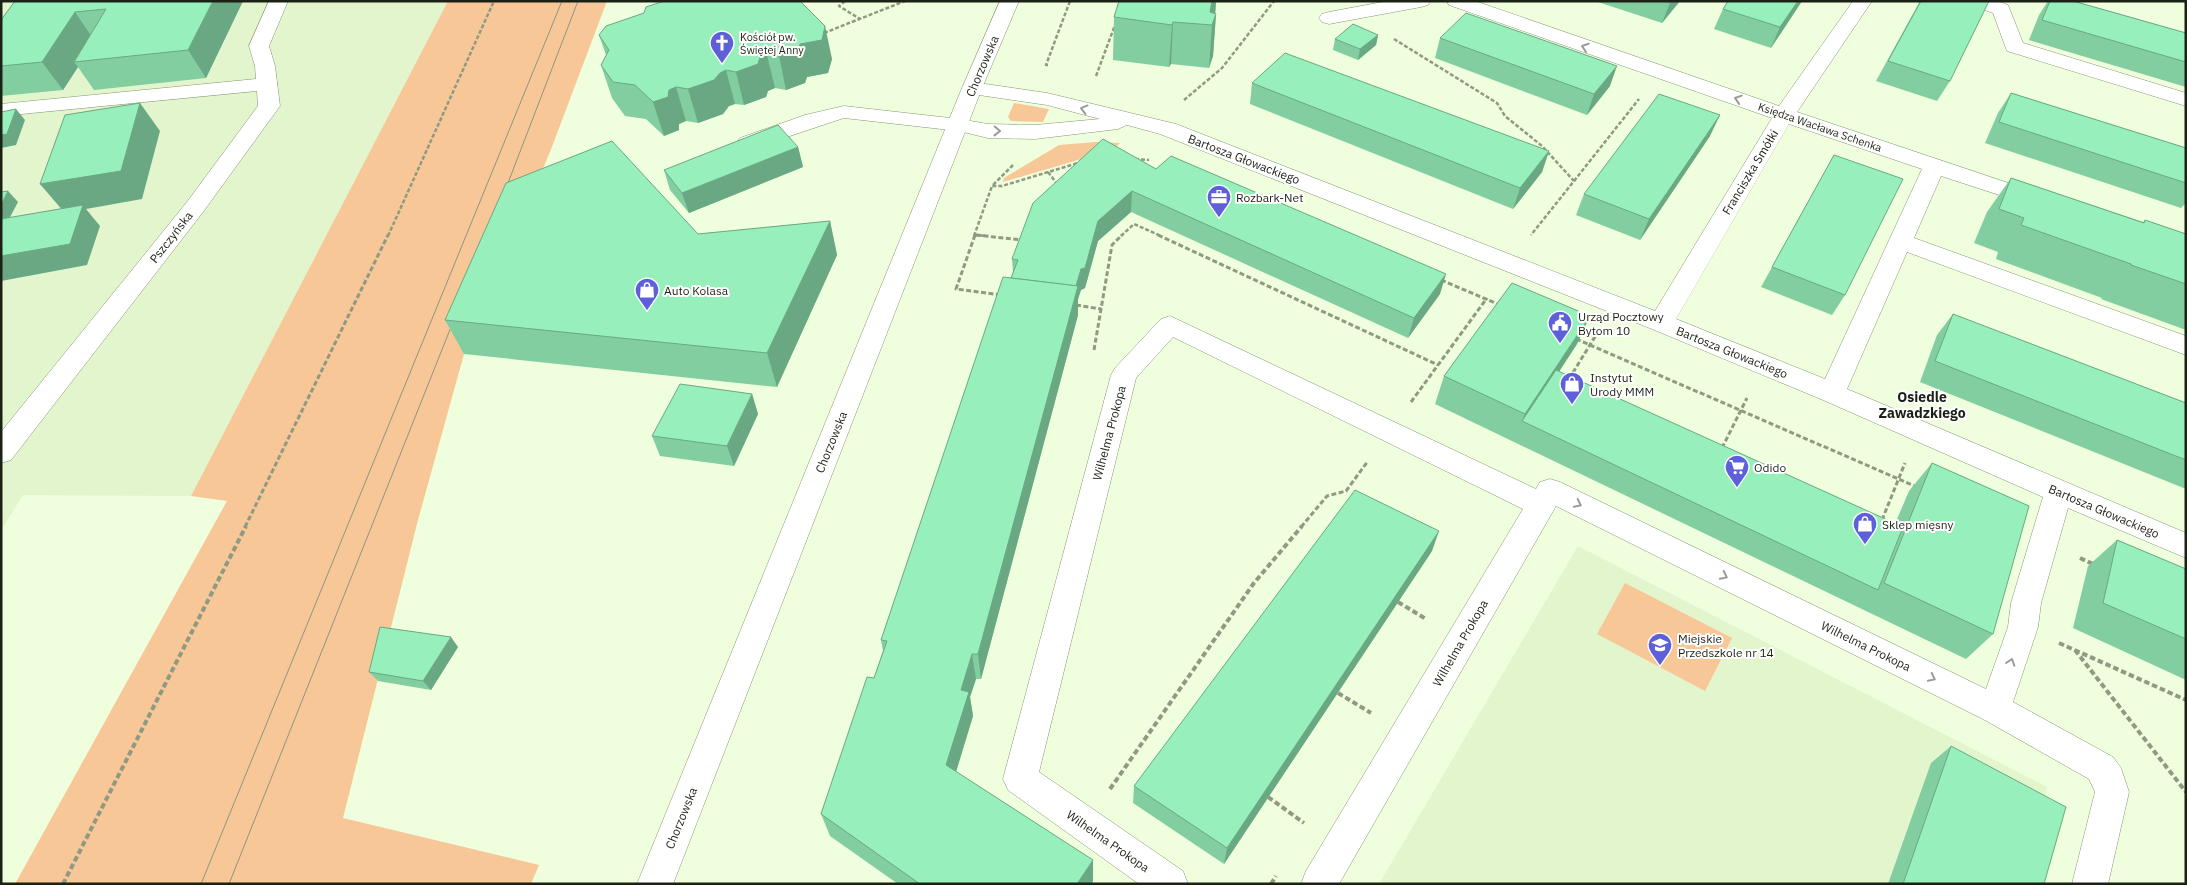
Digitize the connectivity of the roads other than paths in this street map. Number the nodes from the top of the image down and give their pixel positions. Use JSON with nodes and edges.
{"nodes":[{"id":1,"x":280,"y":1,"type":"edge"},
{"id":2,"x":1010,"y":1,"type":"edge"},
{"id":3,"x":1421,"y":1,"type":"edge"},
{"id":4,"x":1456,"y":1,"type":"edge"},
{"id":5,"x":1863,"y":1,"type":"edge"},
{"id":6,"x":1977,"y":1,"type":"edge"},
{"id":7,"x":1329,"y":18,"type":"dead end"},
{"id":8,"x":267,"y":84,"type":"junction"},
{"id":9,"x":972,"y":88,"type":"junction"},
{"id":10,"x":2186,"y":100,"type":"edge"},
{"id":11,"x":1,"y":110,"type":"edge"},
{"id":12,"x":1784,"y":115,"type":"junction"},
{"id":13,"x":1132,"y":121,"type":"junction"},
{"id":14,"x":959,"y":125,"type":"junction"},
{"id":15,"x":732,"y":149,"type":"edge"},
{"id":16,"x":1934,"y":167,"type":"junction"},
{"id":17,"x":2055,"y":206,"type":"edge"},
{"id":18,"x":1900,"y":241,"type":"junction"},
{"id":19,"x":1661,"y":323,"type":"junction"},
{"id":20,"x":2186,"y":346,"type":"edge"},
{"id":21,"x":1832,"y":393,"type":"junction"},
{"id":22,"x":1,"y":452,"type":"edge"},
{"id":23,"x":2059,"y":492,"type":"junction"},
{"id":24,"x":1541,"y":505,"type":"junction"},
{"id":25,"x":2186,"y":546,"type":"edge"},
{"id":26,"x":1995,"y":709,"type":"junction"},
{"id":27,"x":655,"y":884,"type":"edge"},
{"id":28,"x":1170,"y":884,"type":"edge"},
{"id":29,"x":1319,"y":884,"type":"edge"},
{"id":30,"x":2090,"y":884,"type":"edge"}],
"edges":[{"from":1,"to":8,"type":"street","name":"Pszczyńska"},
{"from":2,"to":9,"type":"street","name":"Chorzowska"},
{"from":3,"to":7,"type":"street"},
{"from":12,"to":4,"type":"street","name":"Księdza Wacława Schenka","one_way":true},
{"from":5,"to":12,"type":"street","name":"Franciszka Smółki"},
{"from":6,"to":10,"type":"street"},
{"from":8,"to":11,"type":"street"},
{"from":8,"to":22,"type":"street","name":"Pszczyńska"},
{"from":13,"to":9,"type":"street","name":"Bartosza Głowackiego","one_way":true},
{"from":9,"to":14,"type":"street","name":"Chorzowska"},
{"from":12,"to":16,"type":"street","name":"Księdza Wacława Schenka"},
{"from":12,"to":19,"type":"street","name":"Franciszka Smółki"},
{"from":14,"to":13,"type":"street","name":"Bartosza Głowackiego","one_way":true},
{"from":13,"to":19,"type":"street","name":"Bartosza Głowackiego"},
{"from":14,"to":15,"type":"street","name":"Bartosza Głowackiego"},
{"from":14,"to":27,"type":"street","name":"Chorzowska"},
{"from":16,"to":17,"type":"street","name":"Księdza Wacława Schenka"},
{"from":16,"to":18,"type":"street"},
{"from":18,"to":20,"type":"street"},
{"from":18,"to":21,"type":"street"},
{"from":19,"to":21,"type":"street","name":"Bartosza Głowackiego"},
{"from":21,"to":23,"type":"street","name":"Bartosza Głowackiego"},
{"from":23,"to":25,"type":"street","name":"Bartosza Głowackiego"},
{"from":26,"to":23,"type":"street","one_way":true},
{"from":24,"to":26,"type":"street","name":"Wilhelma Prokopa","one_way":true},
{"from":24,"to":28,"type":"street","name":"Wilhelma Prokopa"},
{"from":24,"to":29,"type":"street","name":"Wilhelma Prokopa"},
{"from":26,"to":30,"type":"street"}]}
